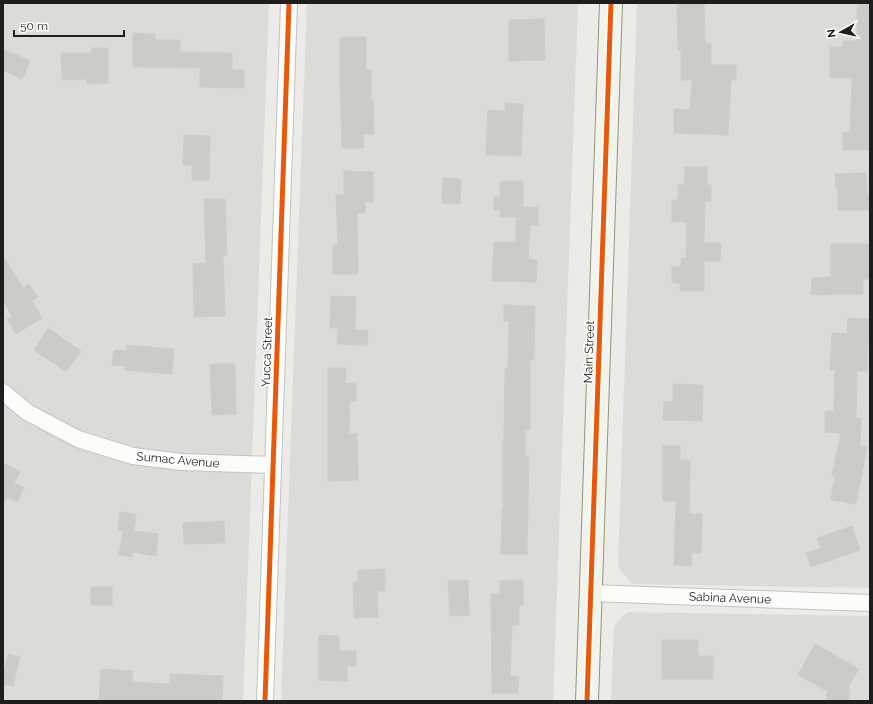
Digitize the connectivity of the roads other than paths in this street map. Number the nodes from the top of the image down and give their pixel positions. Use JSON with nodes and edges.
{"nodes":[{"id":1,"x":289,"y":3,"type":"edge"},
{"id":2,"x":611,"y":3,"type":"edge"},
{"id":3,"x":3,"y":392,"type":"edge"},
{"id":4,"x":273,"y":465,"type":"junction"},
{"id":5,"x":591,"y":593,"type":"junction"},
{"id":6,"x":870,"y":604,"type":"edge"},
{"id":7,"x":265,"y":701,"type":"edge"},
{"id":8,"x":587,"y":701,"type":"edge"}],
"edges":[{"from":1,"to":4,"type":"street","name":"Yucca Street"},
{"from":2,"to":5,"type":"main road","name":"Main Street"},
{"from":3,"to":4,"type":"street","name":"Sumac Avenue"},
{"from":4,"to":7,"type":"street","name":"Yucca Street"},
{"from":5,"to":6,"type":"street","name":"Sabina Avenue"},
{"from":5,"to":8,"type":"main road","name":"Main Street"}]}
